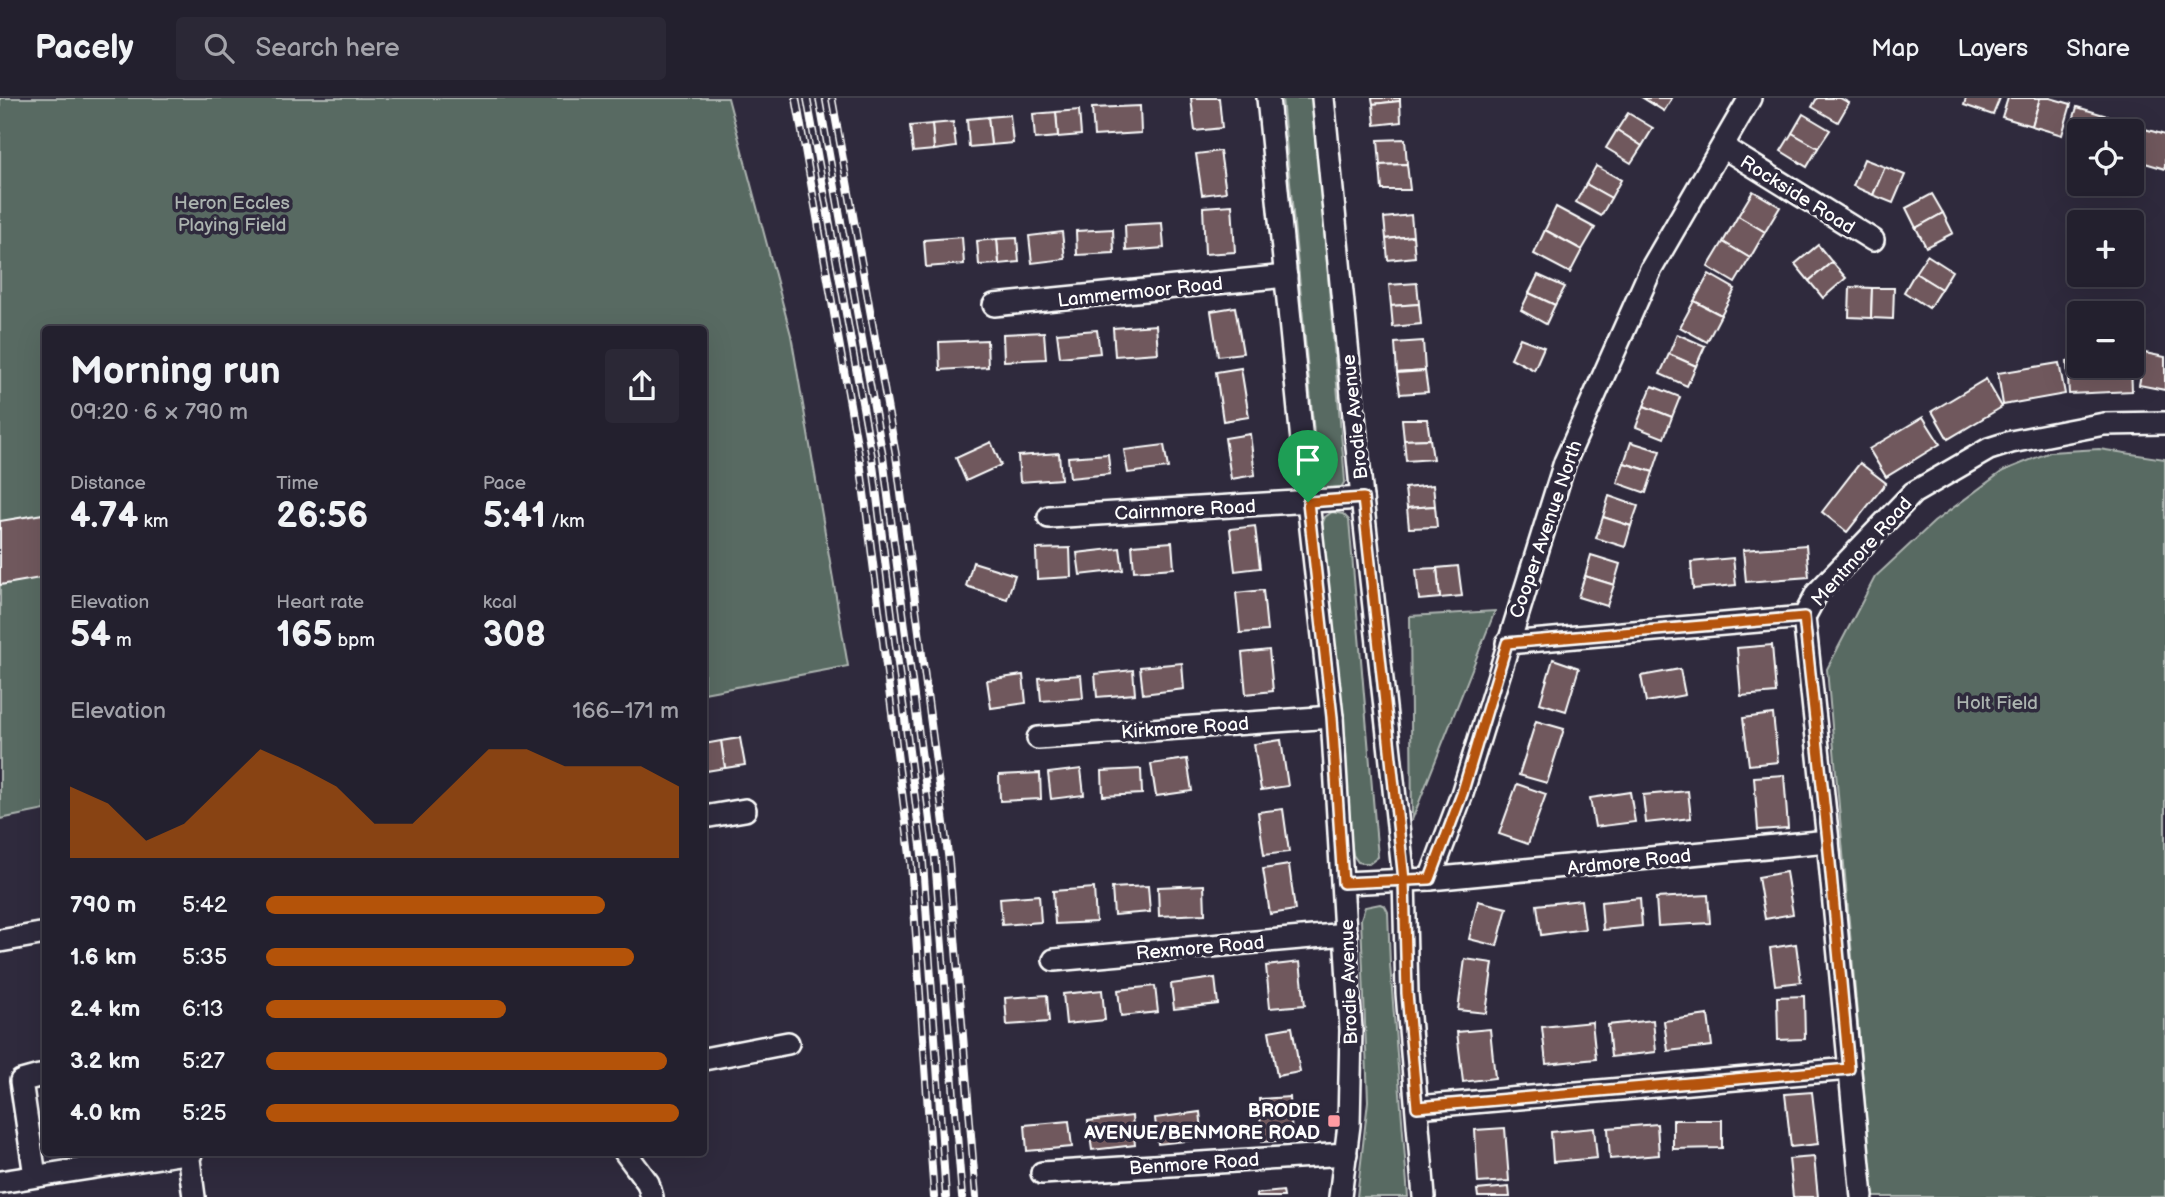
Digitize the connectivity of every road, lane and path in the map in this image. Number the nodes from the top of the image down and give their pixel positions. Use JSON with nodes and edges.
{"nodes":[{"id":1,"x":1268,"y":98,"type":"edge"},
{"id":2,"x":1323,"y":98,"type":"edge"},
{"id":3,"x":1750,"y":98,"type":"edge"},
{"id":4,"x":1723,"y":147,"type":"junction"},
{"id":5,"x":1873,"y":240,"type":"dead end"},
{"id":6,"x":1286,"y":276,"type":"junction"},
{"id":7,"x":994,"y":305,"type":"dead end"},
{"id":8,"x":2165,"y":423,"type":"edge"},
{"id":9,"x":1363,"y":498,"type":"junction"},
{"id":10,"x":1308,"y":502,"type":"junction"},
{"id":11,"x":1049,"y":517,"type":"dead end"},
{"id":12,"x":1804,"y":617,"type":"junction"},
{"id":13,"x":1507,"y":643,"type":"junction"},
{"id":14,"x":1332,"y":717,"type":"junction"},
{"id":15,"x":1038,"y":738,"type":"dead end"},
{"id":16,"x":745,"y":810,"type":"dead end"},
{"id":17,"x":707,"y":816,"type":"edge"},
{"id":18,"x":1828,"y":841,"type":"junction"},
{"id":19,"x":1430,"y":879,"type":"junction"},
{"id":20,"x":1404,"y":880,"type":"junction"},
{"id":21,"x":1343,"y":883,"type":"junction"},
{"id":22,"x":42,"y":934,"type":"edge"},
{"id":23,"x":1346,"y":934,"type":"junction"},
{"id":24,"x":0,"y":942,"type":"edge"},
{"id":25,"x":1054,"y":960,"type":"dead end"},
{"id":26,"x":788,"y":1043,"type":"dead end"},
{"id":27,"x":707,"y":1058,"type":"edge"},
{"id":28,"x":1849,"y":1069,"type":"junction"},
{"id":29,"x":39,"y":1076,"type":"dead end"},
{"id":30,"x":1417,"y":1107,"type":"junction"},
{"id":31,"x":1346,"y":1154,"type":"junction"},
{"id":32,"x":164,"y":1156,"type":"edge"},
{"id":33,"x":190,"y":1156,"type":"edge"},
{"id":34,"x":628,"y":1156,"type":"edge"},
{"id":35,"x":646,"y":1156,"type":"edge"},
{"id":36,"x":1042,"y":1173,"type":"dead end"},
{"id":37,"x":35,"y":1176,"type":"junction"},
{"id":38,"x":0,"y":1182,"type":"edge"},
{"id":39,"x":650,"y":1190,"type":"edge"},
{"id":40,"x":194,"y":1197,"type":"edge"},
{"id":41,"x":1340,"y":1197,"type":"edge"},
{"id":42,"x":1424,"y":1197,"type":"edge"},
{"id":43,"x":1862,"y":1197,"type":"edge"}],
"edges":[{"from":1,"to":6,"type":"street","name":"Brodie Avenue"},
{"from":2,"to":9,"type":"street","name":"Brodie Avenue"},
{"from":3,"to":4,"type":"street","name":"Cooper Avenue North"},
{"from":4,"to":5,"type":"street","name":"Rockside Road"},
{"from":4,"to":13,"type":"street","name":"Cooper Avenue North"},
{"from":6,"to":7,"type":"street","name":"Lammermoor Road"},
{"from":6,"to":10,"type":"street","name":"Brodie Avenue"},
{"from":8,"to":12,"type":"street","name":"Mentmore Road"},
{"from":9,"to":10,"type":"street","name":"Cairnmore Road"},
{"from":9,"to":20,"type":"street","name":"Brodie Avenue"},
{"from":10,"to":11,"type":"street","name":"Cairnmore Road"},
{"from":10,"to":14,"type":"street","name":"Brodie Avenue"},
{"from":12,"to":13,"type":"street","name":"Mentmore Road"},
{"from":12,"to":18,"type":"street"},
{"from":13,"to":19,"type":"street","name":"Cooper Avenue North"},
{"from":14,"to":15,"type":"street","name":"Kirkmore Road"},
{"from":14,"to":21,"type":"street","name":"Brodie Avenue"},
{"from":16,"to":17,"type":"street"},
{"from":18,"to":19,"type":"street","name":"Ardmore Road"},
{"from":18,"to":28,"type":"street"},
{"from":19,"to":20,"type":"street"},
{"from":20,"to":21,"type":"street"},
{"from":20,"to":30,"type":"street","name":"Brodie Avenue"},
{"from":21,"to":23,"type":"street","name":"Brodie Avenue"},
{"from":22,"to":24,"type":"street"},
{"from":23,"to":25,"type":"street","name":"Rexmore Road"},
{"from":23,"to":31,"type":"street","name":"Brodie Avenue"},
{"from":26,"to":27,"type":"street"},
{"from":28,"to":30,"type":"street"},
{"from":28,"to":43,"type":"street"},
{"from":29,"to":37,"type":"street"},
{"from":30,"to":42,"type":"street","name":"Brodie Avenue"},
{"from":31,"to":36,"type":"street","name":"Benmore Road"},
{"from":31,"to":41,"type":"street","name":"Brodie Avenue"},
{"from":32,"to":37,"type":"street"},
{"from":33,"to":40,"type":"street"},
{"from":34,"to":39,"type":"street"},
{"from":35,"to":39,"type":"street"},
{"from":37,"to":38,"type":"street"}]}
